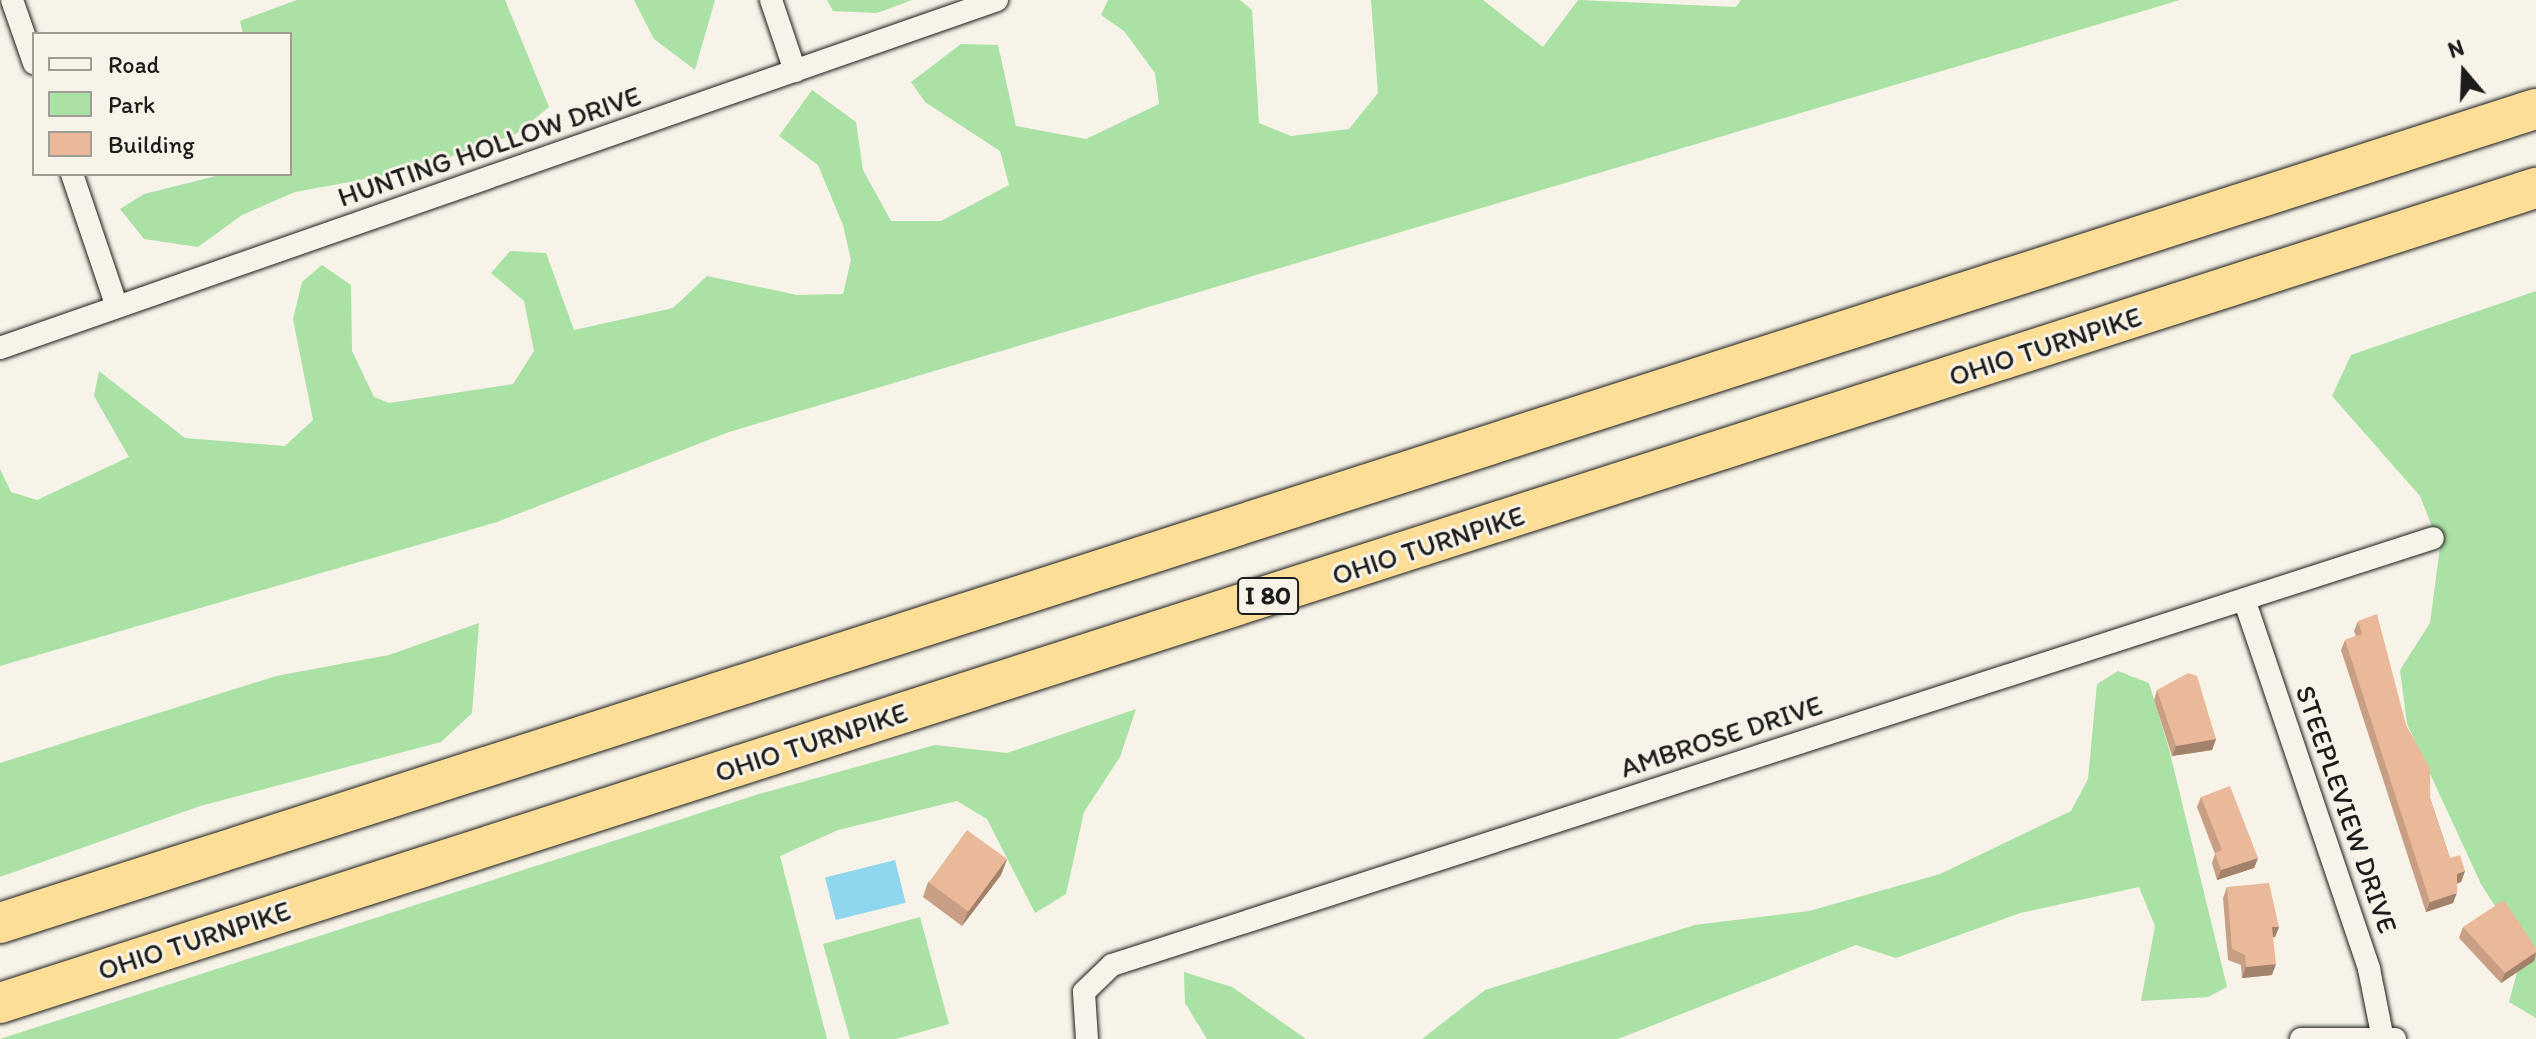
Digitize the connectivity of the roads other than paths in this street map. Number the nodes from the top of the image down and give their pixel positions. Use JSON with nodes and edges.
{"nodes":[{"id":1,"x":12,"y":0,"type":"edge"},
{"id":2,"x":771,"y":0,"type":"edge"},
{"id":3,"x":997,"y":0,"type":"edge"},
{"id":4,"x":32,"y":57,"type":"edge"},
{"id":5,"x":795,"y":71,"type":"junction"},
{"id":6,"x":2536,"y":109,"type":"edge"},
{"id":7,"x":73,"y":176,"type":"edge"},
{"id":8,"x":2536,"y":188,"type":"edge"},
{"id":9,"x":117,"y":307,"type":"junction"},
{"id":10,"x":0,"y":348,"type":"edge"},
{"id":11,"x":2433,"y":538,"type":"dead end"},
{"id":12,"x":2245,"y":602,"type":"junction"},
{"id":13,"x":0,"y":923,"type":"edge"},
{"id":14,"x":0,"y":1003,"type":"edge"},
{"id":15,"x":2388,"y":1038,"type":"edge"},
{"id":16,"x":1087,"y":1039,"type":"edge"},
{"id":17,"x":2301,"y":1039,"type":"edge"}],
"edges":[{"from":1,"to":4,"type":"street"},
{"from":2,"to":5,"type":"street"},
{"from":3,"to":5,"type":"street","name":"HUNTING HOLLOW DRIVE"},
{"from":5,"to":9,"type":"street","name":"HUNTING HOLLOW DRIVE"},
{"from":6,"to":13,"type":"highway"},
{"from":7,"to":9,"type":"street"},
{"from":8,"to":14,"type":"highway","name":"OHIO TURNPIKE","number":"I 80"},
{"from":9,"to":10,"type":"street","name":"HUNTING HOLLOW DRIVE"},
{"from":11,"to":12,"type":"street","name":"AMBROSE DRIVE"},
{"from":12,"to":15,"type":"street","name":"STEEPLEVIEW DRIVE"},
{"from":12,"to":16,"type":"street","name":"AMBROSE DRIVE"},
{"from":15,"to":17,"type":"street"}]}
